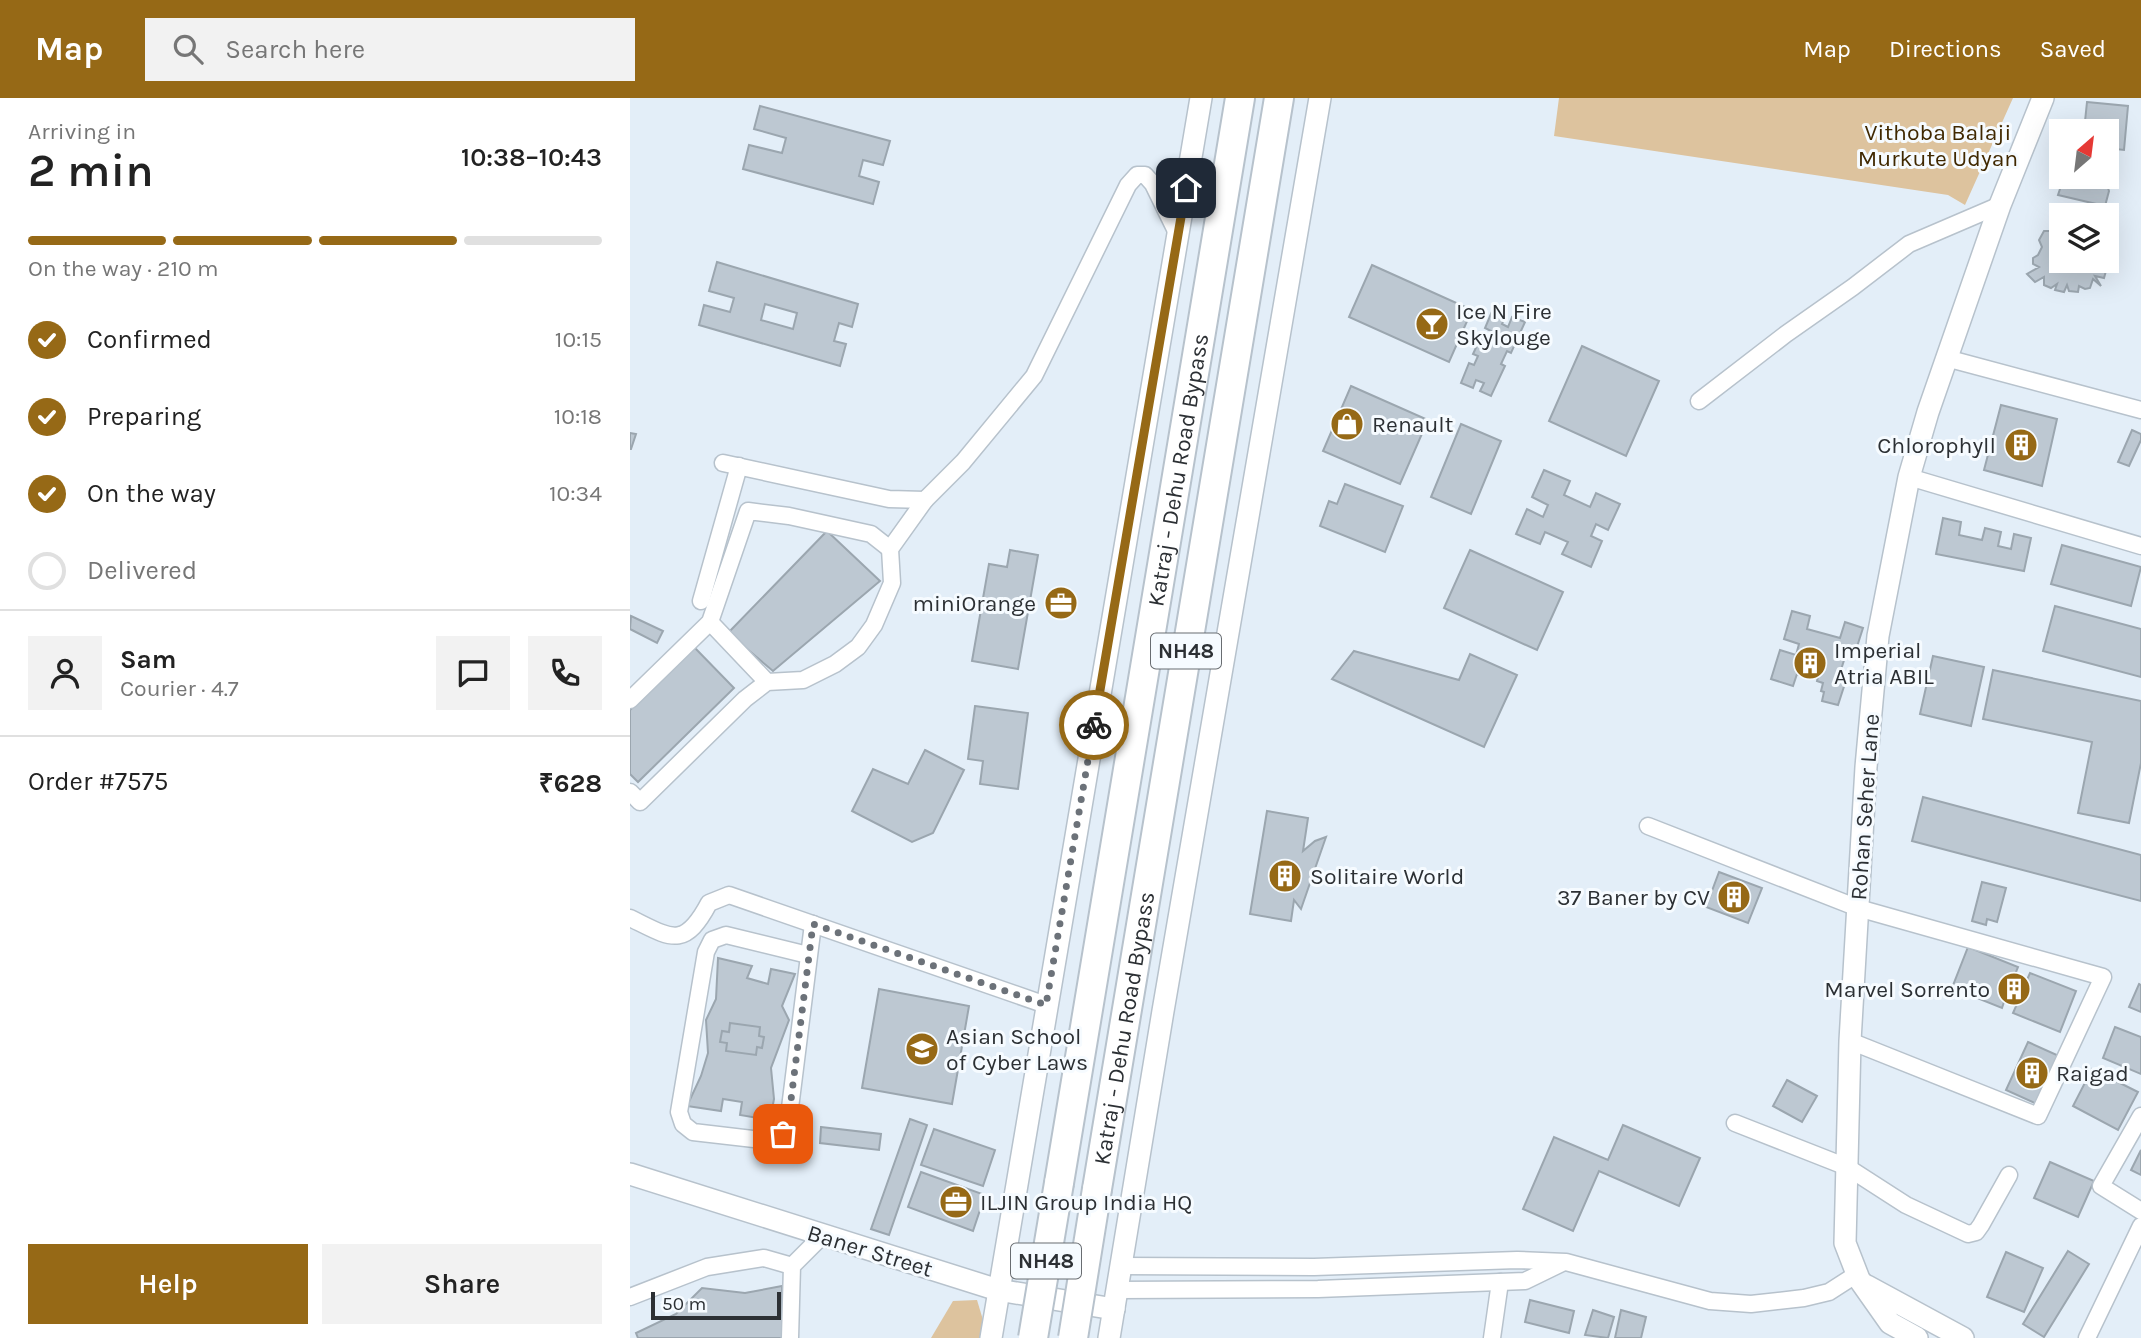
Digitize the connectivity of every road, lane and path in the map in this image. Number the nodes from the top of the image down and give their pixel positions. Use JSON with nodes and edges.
{"nodes":[{"id":1,"x":1201,"y":98,"type":"edge"},
{"id":2,"x":1240,"y":98,"type":"edge"},
{"id":3,"x":1320,"y":98,"type":"edge"},
{"id":4,"x":2043,"y":98,"type":"edge"},
{"id":5,"x":1278,"y":106,"type":"edge"},
{"id":6,"x":2000,"y":205,"type":"junction"},
{"id":7,"x":1178,"y":235,"type":"junction"},
{"id":8,"x":1946,"y":358,"type":"junction"},
{"id":9,"x":1699,"y":401,"type":"dead end"},
{"id":10,"x":2141,"y":410,"type":"edge"},
{"id":11,"x":1909,"y":477,"type":"junction"},
{"id":12,"x":925,"y":500,"type":"junction"},
{"id":13,"x":2141,"y":546,"type":"edge"},
{"id":14,"x":890,"y":549,"type":"junction"},
{"id":15,"x":701,"y":601,"type":"dead end"},
{"id":16,"x":710,"y":622,"type":"junction"},
{"id":17,"x":767,"y":682,"type":"junction"},
{"id":18,"x":630,"y":701,"type":"edge"},
{"id":19,"x":630,"y":792,"type":"edge"},
{"id":20,"x":1648,"y":826,"type":"dead end"},
{"id":21,"x":1858,"y":908,"type":"junction"},
{"id":22,"x":630,"y":918,"type":"edge"},
{"id":23,"x":813,"y":924,"type":"junction"},
{"id":24,"x":808,"y":956,"type":"junction"},
{"id":25,"x":1046,"y":1005,"type":"junction"},
{"id":26,"x":1850,"y":1041,"type":"junction"},
{"id":27,"x":2141,"y":1116,"type":"edge"},
{"id":28,"x":1735,"y":1123,"type":"dead end"},
{"id":29,"x":1847,"y":1167,"type":"junction"},
{"id":30,"x":630,"y":1174,"type":"edge"},
{"id":31,"x":2009,"y":1175,"type":"dead end"},
{"id":32,"x":2141,"y":1212,"type":"edge"},
{"id":33,"x":2141,"y":1226,"type":"edge"},
{"id":34,"x":822,"y":1236,"type":"junction"},
{"id":35,"x":1566,"y":1262,"type":"junction"},
{"id":36,"x":792,"y":1266,"type":"junction"},
{"id":37,"x":1121,"y":1266,"type":"junction"},
{"id":38,"x":1861,"y":1279,"type":"junction"},
{"id":39,"x":1500,"y":1282,"type":"junction"},
{"id":40,"x":998,"y":1290,"type":"junction"},
{"id":41,"x":630,"y":1297,"type":"edge"},
{"id":42,"x":1116,"y":1299,"type":"junction"},
{"id":43,"x":790,"y":1338,"type":"edge"},
{"id":44,"x":990,"y":1338,"type":"edge"},
{"id":45,"x":1033,"y":1338,"type":"edge"},
{"id":46,"x":1073,"y":1338,"type":"edge"},
{"id":47,"x":1109,"y":1338,"type":"edge"},
{"id":48,"x":1492,"y":1338,"type":"edge"},
{"id":49,"x":1917,"y":1338,"type":"edge"},
{"id":50,"x":1963,"y":1338,"type":"edge"},
{"id":51,"x":2087,"y":1338,"type":"edge"}],
"edges":[{"from":1,"to":7,"type":"street"},
{"from":2,"to":45,"type":"highway","name":"Katraj - Dehu Road Bypass","number":"NH48","bridge":true},
{"from":3,"to":37,"type":"street"},
{"from":4,"to":6,"type":"street","name":"Rohan Seher Lane"},
{"from":5,"to":46,"type":"highway","name":"Katraj - Dehu Road Bypass","number":"NH48","bridge":true},
{"from":6,"to":8,"type":"street","name":"Rohan Seher Lane"},
{"from":6,"to":9,"type":"street"},
{"from":7,"to":12,"type":"street"},
{"from":7,"to":25,"type":"street"},
{"from":8,"to":10,"type":"street"},
{"from":8,"to":11,"type":"street","name":"Rohan Seher Lane"},
{"from":11,"to":13,"type":"street"},
{"from":11,"to":21,"type":"street","name":"Rohan Seher Lane"},
{"from":12,"to":14,"type":"street"},
{"from":12,"to":15,"type":"street"},
{"from":14,"to":16,"type":"street"},
{"from":14,"to":17,"type":"street"},
{"from":16,"to":17,"type":"street"},
{"from":16,"to":18,"type":"street"},
{"from":17,"to":19,"type":"street"},
{"from":20,"to":21,"type":"street"},
{"from":21,"to":26,"type":"street","name":"Rohan Seher Lane"},
{"from":21,"to":26,"type":"street"},
{"from":22,"to":23,"type":"street"},
{"from":23,"to":24,"type":"street"},
{"from":23,"to":25,"type":"street"},
{"from":24,"to":24,"type":"street"},
{"from":25,"to":40,"type":"street"},
{"from":26,"to":29,"type":"street","name":"Rohan Seher Lane"},
{"from":27,"to":32,"type":"street"},
{"from":28,"to":29,"type":"street"},
{"from":29,"to":31,"type":"street"},
{"from":29,"to":38,"type":"street","name":"Rohan Seher Lane"},
{"from":30,"to":34,"type":"street","name":"Baner Street"},
{"from":33,"to":51,"type":"street"},
{"from":34,"to":36,"type":"street"},
{"from":34,"to":40,"type":"street","name":"Baner Street"},
{"from":35,"to":37,"type":"street"},
{"from":35,"to":38,"type":"street"},
{"from":35,"to":39,"type":"street"},
{"from":36,"to":41,"type":"street"},
{"from":36,"to":43,"type":"street"},
{"from":37,"to":42,"type":"street"},
{"from":38,"to":49,"type":"street","name":"Rohan Seher Lane"},
{"from":38,"to":50,"type":"street"},
{"from":39,"to":42,"type":"street"},
{"from":39,"to":48,"type":"street"},
{"from":40,"to":42,"type":"street","name":"Baner Street"},
{"from":40,"to":44,"type":"street"},
{"from":42,"to":47,"type":"street"}]}
